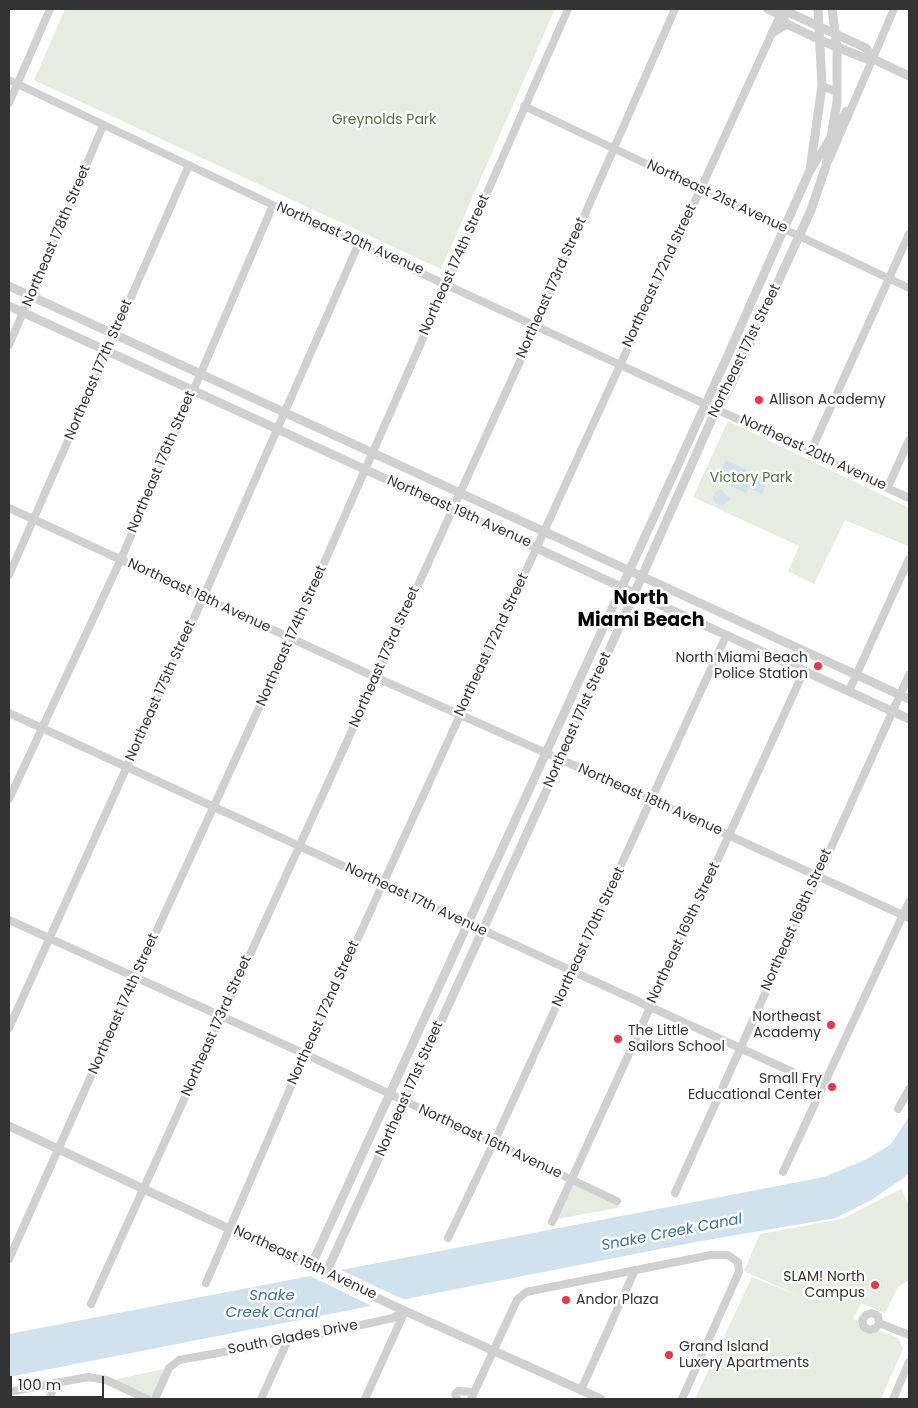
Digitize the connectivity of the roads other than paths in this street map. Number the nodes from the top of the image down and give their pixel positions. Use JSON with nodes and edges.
{"nodes":[{"id":1,"x":50,"y":9,"type":"edge"},
{"id":2,"x":568,"y":9,"type":"edge"},
{"id":3,"x":675,"y":9,"type":"edge"},
{"id":4,"x":767,"y":9,"type":"edge"},
{"id":5,"x":818,"y":9,"type":"edge"},
{"id":6,"x":832,"y":9,"type":"edge"},
{"id":7,"x":894,"y":9,"type":"edge"},
{"id":8,"x":781,"y":12,"type":"edge"},
{"id":9,"x":787,"y":24,"type":"junction"},
{"id":10,"x":819,"y":27,"type":"junction"},
{"id":11,"x":772,"y":33,"type":"junction"},
{"id":12,"x":836,"y":35,"type":"junction"},
{"id":13,"x":820,"y":40,"type":"junction"},
{"id":14,"x":837,"y":47,"type":"junction"},
{"id":15,"x":873,"y":59,"type":"junction"},
{"id":16,"x":909,"y":76,"type":"edge"},
{"id":17,"x":9,"y":80,"type":"edge"},
{"id":18,"x":17,"y":84,"type":"junction"},
{"id":19,"x":822,"y":86,"type":"junction"},
{"id":20,"x":837,"y":92,"type":"junction"},
{"id":21,"x":854,"y":99,"type":"junction"},
{"id":22,"x":9,"y":102,"type":"edge"},
{"id":23,"x":524,"y":106,"type":"junction"},
{"id":24,"x":103,"y":126,"type":"junction"},
{"id":25,"x":832,"y":134,"type":"junction"},
{"id":26,"x":615,"y":149,"type":"junction"},
{"id":27,"x":188,"y":165,"type":"junction"},
{"id":28,"x":826,"y":166,"type":"junction"},
{"id":29,"x":810,"y":170,"type":"junction"},
{"id":30,"x":700,"y":190,"type":"junction"},
{"id":31,"x":273,"y":205,"type":"junction"},
{"id":32,"x":785,"y":229,"type":"junction"},
{"id":33,"x":909,"y":234,"type":"edge"},
{"id":34,"x":799,"y":235,"type":"junction"},
{"id":35,"x":359,"y":244,"type":"junction"},
{"id":36,"x":889,"y":278,"type":"junction"},
{"id":37,"x":446,"y":283,"type":"junction"},
{"id":38,"x":9,"y":286,"type":"edge"},
{"id":39,"x":909,"y":288,"type":"edge"},
{"id":40,"x":29,"y":295,"type":"junction"},
{"id":41,"x":9,"y":306,"type":"edge"},
{"id":42,"x":24,"y":313,"type":"junction"},
{"id":43,"x":536,"y":326,"type":"junction"},
{"id":44,"x":114,"y":334,"type":"junction"},
{"id":45,"x":9,"y":345,"type":"edge"},
{"id":46,"x":108,"y":350,"type":"junction"},
{"id":47,"x":620,"y":365,"type":"junction"},
{"id":48,"x":200,"y":374,"type":"junction"},
{"id":49,"x":193,"y":390,"type":"junction"},
{"id":50,"x":706,"y":404,"type":"junction"},
{"id":51,"x":718,"y":409,"type":"junction"},
{"id":52,"x":285,"y":413,"type":"junction"},
{"id":53,"x":278,"y":429,"type":"junction"},
{"id":54,"x":909,"y":440,"type":"edge"},
{"id":55,"x":810,"y":452,"type":"junction"},
{"id":56,"x":373,"y":453,"type":"junction"},
{"id":57,"x":366,"y":470,"type":"junction"},
{"id":58,"x":888,"y":487,"type":"junction"},
{"id":59,"x":460,"y":493,"type":"junction"},
{"id":60,"x":909,"y":498,"type":"edge"},
{"id":61,"x":9,"y":508,"type":"edge"},
{"id":62,"x":452,"y":510,"type":"junction"},
{"id":63,"x":35,"y":519,"type":"junction"},
{"id":64,"x":544,"y":532,"type":"junction"},
{"id":65,"x":537,"y":547,"type":"junction"},
{"id":66,"x":121,"y":559,"type":"junction"},
{"id":67,"x":909,"y":559,"type":"edge"},
{"id":68,"x":629,"y":570,"type":"junction"},
{"id":69,"x":9,"y":575,"type":"edge"},
{"id":70,"x":641,"y":576,"type":"junction"},
{"id":71,"x":621,"y":586,"type":"junction"},
{"id":72,"x":668,"y":589,"type":"junction"},
{"id":73,"x":634,"y":592,"type":"junction"},
{"id":74,"x":203,"y":598,"type":"junction"},
{"id":75,"x":661,"y":605,"type":"junction"},
{"id":76,"x":768,"y":635,"type":"junction"},
{"id":77,"x":726,"y":636,"type":"junction"},
{"id":78,"x":291,"y":638,"type":"junction"},
{"id":79,"x":596,"y":644,"type":"junction"},
{"id":80,"x":609,"y":649,"type":"junction"},
{"id":81,"x":760,"y":651,"type":"junction"},
{"id":82,"x":804,"y":671,"type":"junction"},
{"id":83,"x":857,"y":675,"type":"junction"},
{"id":84,"x":909,"y":675,"type":"edge"},
{"id":85,"x":376,"y":677,"type":"junction"},
{"id":86,"x":849,"y":691,"type":"junction"},
{"id":87,"x":900,"y":695,"type":"junction"},
{"id":88,"x":909,"y":699,"type":"edge"},
{"id":89,"x":893,"y":711,"type":"junction"},
{"id":90,"x":565,"y":712,"type":"junction"},
{"id":91,"x":9,"y":713,"type":"edge"},
{"id":92,"x":460,"y":714,"type":"junction"},
{"id":93,"x":579,"y":717,"type":"junction"},
{"id":94,"x":909,"y":719,"type":"edge"},
{"id":95,"x":42,"y":728,"type":"junction"},
{"id":96,"x":546,"y":753,"type":"junction"},
{"id":97,"x":560,"y":759,"type":"junction"},
{"id":98,"x":126,"y":769,"type":"junction"},
{"id":99,"x":9,"y":800,"type":"edge"},
{"id":100,"x":652,"y":800,"type":"junction"},
{"id":101,"x":214,"y":808,"type":"junction"},
{"id":102,"x":729,"y":836,"type":"junction"},
{"id":103,"x":299,"y":846,"type":"junction"},
{"id":104,"x":817,"y":876,"type":"junction"},
{"id":105,"x":382,"y":885,"type":"junction"},
{"id":106,"x":909,"y":902,"type":"edge"},
{"id":107,"x":906,"y":917,"type":"edge"},
{"id":108,"x":9,"y":920,"type":"edge"},
{"id":109,"x":468,"y":924,"type":"junction"},
{"id":110,"x":483,"y":931,"type":"junction"},
{"id":111,"x":49,"y":940,"type":"junction"},
{"id":112,"x":573,"y":971,"type":"junction"},
{"id":113,"x":135,"y":978,"type":"junction"},
{"id":114,"x":650,"y":1007,"type":"junction"},
{"id":115,"x":221,"y":1017,"type":"junction"},
{"id":116,"x":9,"y":1028,"type":"edge"},
{"id":117,"x":739,"y":1048,"type":"junction"},
{"id":118,"x":305,"y":1054,"type":"junction"},
{"id":119,"x":823,"y":1086,"type":"junction"},
{"id":120,"x":909,"y":1090,"type":"edge"},
{"id":121,"x":390,"y":1095,"type":"junction"},
{"id":122,"x":405,"y":1101,"type":"junction"},
{"id":123,"x":898,"y":1109,"type":"dead end"},
{"id":124,"x":9,"y":1126,"type":"edge"},
{"id":125,"x":494,"y":1144,"type":"junction"},
{"id":126,"x":59,"y":1150,"type":"junction"},
{"id":127,"x":783,"y":1172,"type":"dead end"},
{"id":128,"x":573,"y":1180,"type":"junction"},
{"id":129,"x":144,"y":1189,"type":"junction"},
{"id":130,"x":675,"y":1193,"type":"dead end"},
{"id":131,"x":617,"y":1201,"type":"dead end"},
{"id":132,"x":552,"y":1222,"type":"dead end"},
{"id":133,"x":230,"y":1228,"type":"junction"},
{"id":134,"x":448,"y":1238,"type":"dead end"},
{"id":135,"x":321,"y":1244,"type":"junction"},
{"id":136,"x":336,"y":1251,"type":"junction"},
{"id":137,"x":9,"y":1259,"type":"edge"},
{"id":138,"x":311,"y":1266,"type":"junction"},
{"id":139,"x":325,"y":1270,"type":"junction"},
{"id":140,"x":635,"y":1270,"type":"junction"},
{"id":141,"x":206,"y":1282,"type":"dead end"},
{"id":142,"x":92,"y":1304,"type":"dead end"},
{"id":143,"x":402,"y":1310,"type":"junction"},
{"id":144,"x":879,"y":1323,"type":"dead end"},
{"id":145,"x":909,"y":1335,"type":"edge"},
{"id":146,"x":288,"y":1340,"type":"junction"},
{"id":147,"x":493,"y":1350,"type":"junction"},
{"id":148,"x":909,"y":1362,"type":"edge"},
{"id":149,"x":56,"y":1383,"type":"junction"},
{"id":150,"x":581,"y":1390,"type":"junction"},
{"id":151,"x":9,"y":1392,"type":"edge"},
{"id":152,"x":472,"y":1396,"type":"edge"},
{"id":153,"x":49,"y":1399,"type":"edge"},
{"id":154,"x":147,"y":1399,"type":"edge"},
{"id":155,"x":156,"y":1399,"type":"edge"},
{"id":156,"x":260,"y":1399,"type":"edge"},
{"id":157,"x":365,"y":1399,"type":"edge"},
{"id":158,"x":456,"y":1399,"type":"edge"},
{"id":159,"x":601,"y":1399,"type":"edge"},
{"id":160,"x":682,"y":1399,"type":"edge"},
{"id":161,"x":893,"y":1399,"type":"edge"}],
"edges":[{"from":1,"to":18,"type":"street"},
{"from":2,"to":23,"type":"street","name":"Northeast 174th Street"},
{"from":3,"to":26,"type":"street","name":"Northeast 173rd Street"},
{"from":4,"to":8,"type":"street"},
{"from":5,"to":10,"type":"street","name":"Northeast 171st Street"},
{"from":6,"to":12,"type":"street","name":"Northeast 171st Street"},
{"from":7,"to":15,"type":"street","name":"Northeast 171st Street"},
{"from":8,"to":9,"type":"street"},
{"from":8,"to":10,"type":"street"},
{"from":8,"to":11,"type":"street","name":"Northeast 172nd Street"},
{"from":9,"to":11,"type":"street"},
{"from":9,"to":13,"type":"street"},
{"from":10,"to":12,"type":"street"},
{"from":10,"to":13,"type":"street","name":"Northeast 171st Street"},
{"from":11,"to":30,"type":"street","name":"Northeast 172nd Street"},
{"from":12,"to":14,"type":"street","name":"Northeast 171st Street"},
{"from":12,"to":15,"type":"street"},
{"from":13,"to":14,"type":"street"},
{"from":13,"to":19,"type":"street","name":"Northeast 171st Street"},
{"from":14,"to":15,"type":"street"},
{"from":14,"to":20,"type":"street","name":"Northeast 171st Street"},
{"from":15,"to":16,"type":"street"},
{"from":15,"to":21,"type":"street","name":"Northeast 171st Street"},
{"from":17,"to":18,"type":"street","name":"Northeast 20th Avenue"},
{"from":18,"to":22,"type":"street"},
{"from":18,"to":24,"type":"street","name":"Northeast 20th Avenue"},
{"from":19,"to":20,"type":"street"},
{"from":19,"to":29,"type":"street","name":"Northeast 171st Street"},
{"from":20,"to":25,"type":"street","name":"Northeast 171st Street"},
{"from":21,"to":25,"type":"street","name":"Northeast 171st Street"},
{"from":21,"to":28,"type":"street","name":"Northeast 171st Street"},
{"from":23,"to":26,"type":"street","name":"Northeast 21st Avenue"},
{"from":23,"to":37,"type":"street","name":"Northeast 174th Street"},
{"from":24,"to":27,"type":"street","name":"Northeast 20th Avenue"},
{"from":24,"to":40,"type":"street","name":"Northeast 178th Street"},
{"from":25,"to":28,"type":"street","name":"Northeast 171st Street"},
{"from":25,"to":29,"type":"street","name":"Northeast 171st Street"},
{"from":26,"to":30,"type":"street","name":"Northeast 21st Avenue"},
{"from":26,"to":43,"type":"street","name":"Northeast 173rd Street"},
{"from":27,"to":31,"type":"street","name":"Northeast 20th Avenue"},
{"from":27,"to":44,"type":"street","name":"Northeast 177th Street"},
{"from":28,"to":34,"type":"street","name":"Northeast 171st Street"},
{"from":29,"to":32,"type":"street","name":"Northeast 171st Street"},
{"from":30,"to":32,"type":"street","name":"Northeast 21st Avenue"},
{"from":30,"to":47,"type":"street","name":"Northeast 172nd Street"},
{"from":31,"to":35,"type":"street","name":"Northeast 20th Avenue"},
{"from":31,"to":48,"type":"street","name":"Northeast 176th Street"},
{"from":32,"to":34,"type":"street","name":"Northeast 21st Avenue"},
{"from":32,"to":50,"type":"street","name":"Northeast 171st Street"},
{"from":33,"to":36,"type":"street"},
{"from":34,"to":36,"type":"street","name":"Northeast 21st Avenue"},
{"from":34,"to":51,"type":"street","name":"Northeast 171st Street"},
{"from":35,"to":37,"type":"street","name":"Northeast 20th Avenue"},
{"from":35,"to":52,"type":"street","name":"Northeast 175th Street"},
{"from":36,"to":39,"type":"street","name":"Northeast 21st Avenue"},
{"from":36,"to":55,"type":"street"},
{"from":37,"to":43,"type":"street","name":"Northeast 20th Avenue"},
{"from":37,"to":56,"type":"street","name":"Northeast 174th Street"},
{"from":38,"to":40,"type":"street","name":"Northeast 19th Avenue"},
{"from":40,"to":42,"type":"street","name":"Northeast 178th Street"},
{"from":40,"to":44,"type":"street","name":"Northeast 19th Avenue"},
{"from":41,"to":42,"type":"street","name":"Northeast 19th Avenue"},
{"from":42,"to":45,"type":"street","name":"Northeast 178th Street"},
{"from":42,"to":46,"type":"street","name":"Northeast 19th Avenue"},
{"from":43,"to":47,"type":"street","name":"Northeast 20th Avenue"},
{"from":43,"to":59,"type":"street","name":"Northeast 173rd Street"},
{"from":44,"to":46,"type":"street","name":"Northeast 177th Street"},
{"from":44,"to":48,"type":"street","name":"Northeast 19th Avenue"},
{"from":46,"to":49,"type":"street","name":"Northeast 19th Avenue"},
{"from":46,"to":63,"type":"street","name":"Northeast 177th Street"},
{"from":47,"to":50,"type":"street","name":"Northeast 20th Avenue"},
{"from":47,"to":64,"type":"street","name":"Northeast 172nd Street"},
{"from":48,"to":49,"type":"street","name":"Northeast 176th Street"},
{"from":48,"to":52,"type":"street","name":"Northeast 19th Avenue"},
{"from":49,"to":53,"type":"street","name":"Northeast 19th Avenue"},
{"from":49,"to":66,"type":"street","name":"Northeast 176th Street"},
{"from":50,"to":51,"type":"street","name":"Northeast 20th Avenue"},
{"from":50,"to":68,"type":"street","name":"Northeast 171st Street"},
{"from":51,"to":55,"type":"street","name":"Northeast 20th Avenue"},
{"from":51,"to":70,"type":"street","name":"Northeast 171st Street"},
{"from":52,"to":53,"type":"street","name":"Northeast 175th Street"},
{"from":52,"to":56,"type":"street","name":"Northeast 19th Avenue"},
{"from":53,"to":57,"type":"street","name":"Northeast 19th Avenue"},
{"from":53,"to":74,"type":"street","name":"Northeast 175th Street"},
{"from":54,"to":58,"type":"street"},
{"from":55,"to":58,"type":"street","name":"Northeast 20th Avenue"},
{"from":56,"to":57,"type":"street","name":"Northeast 174th Street"},
{"from":56,"to":59,"type":"street","name":"Northeast 19th Avenue"},
{"from":57,"to":62,"type":"street","name":"Northeast 19th Avenue"},
{"from":57,"to":78,"type":"street","name":"Northeast 174th Street"},
{"from":58,"to":60,"type":"street","name":"Northeast 20th Avenue"},
{"from":59,"to":62,"type":"street","name":"Northeast 173rd Street"},
{"from":59,"to":64,"type":"street","name":"Northeast 19th Avenue"},
{"from":61,"to":63,"type":"street","name":"Northeast 18th Avenue"},
{"from":62,"to":65,"type":"street","name":"Northeast 19th Avenue"},
{"from":62,"to":85,"type":"street","name":"Northeast 173rd Street"},
{"from":63,"to":66,"type":"street","name":"Northeast 18th Avenue"},
{"from":63,"to":69,"type":"street","name":"Northeast 177th Street"},
{"from":64,"to":65,"type":"street","name":"Northeast 172nd Street"},
{"from":64,"to":68,"type":"street","name":"Northeast 19th Avenue"},
{"from":65,"to":71,"type":"street","name":"Northeast 19th Avenue"},
{"from":65,"to":92,"type":"street","name":"Northeast 172nd Street"},
{"from":66,"to":74,"type":"street","name":"Northeast 18th Avenue"},
{"from":66,"to":95,"type":"street","name":"Northeast 176th Street"},
{"from":67,"to":83,"type":"street"},
{"from":68,"to":70,"type":"street","name":"Northeast 19th Avenue"},
{"from":68,"to":71,"type":"street","name":"Northeast 171st Street"},
{"from":70,"to":72,"type":"street","name":"Northeast 19th Avenue"},
{"from":70,"to":73,"type":"street","name":"Northeast 171st Street"},
{"from":71,"to":73,"type":"street","name":"Northeast 19th Avenue"},
{"from":71,"to":79,"type":"street","name":"Northeast 171st Street"},
{"from":72,"to":75,"type":"street"},
{"from":72,"to":76,"type":"street","name":"Northeast 19th Avenue"},
{"from":73,"to":75,"type":"street","name":"Northeast 19th Avenue"},
{"from":73,"to":80,"type":"street","name":"Northeast 171st Street"},
{"from":74,"to":78,"type":"street","name":"Northeast 18th Avenue"},
{"from":74,"to":98,"type":"street","name":"Northeast 175th Street"},
{"from":75,"to":77,"type":"street","name":"Northeast 19th Avenue"},
{"from":76,"to":81,"type":"street"},
{"from":76,"to":83,"type":"street","name":"Northeast 19th Avenue"},
{"from":77,"to":81,"type":"street","name":"Northeast 19th Avenue"},
{"from":77,"to":100,"type":"street","name":"Northeast 170th Street"},
{"from":78,"to":85,"type":"street","name":"Northeast 18th Avenue"},
{"from":78,"to":101,"type":"street","name":"Northeast 174th Street"},
{"from":79,"to":80,"type":"street"},
{"from":79,"to":90,"type":"street","name":"Northeast 171st Street"},
{"from":80,"to":93,"type":"street","name":"Northeast 171st Street"},
{"from":81,"to":82,"type":"street","name":"Northeast 19th Avenue"},
{"from":82,"to":86,"type":"street","name":"Northeast 19th Avenue"},
{"from":82,"to":102,"type":"street","name":"Northeast 169th Street"},
{"from":83,"to":86,"type":"street"},
{"from":83,"to":87,"type":"street","name":"Northeast 19th Avenue"},
{"from":84,"to":87,"type":"street","name":"Northeast 168th Street"},
{"from":85,"to":92,"type":"street","name":"Northeast 18th Avenue"},
{"from":85,"to":103,"type":"street","name":"Northeast 173rd Street"},
{"from":86,"to":89,"type":"street","name":"Northeast 19th Avenue"},
{"from":87,"to":88,"type":"street","name":"Northeast 19th Avenue"},
{"from":87,"to":89,"type":"street","name":"Northeast 168th Street"},
{"from":89,"to":94,"type":"street","name":"Northeast 19th Avenue"},
{"from":89,"to":104,"type":"street","name":"Northeast 168th Street"},
{"from":90,"to":93,"type":"street"},
{"from":90,"to":96,"type":"street","name":"Northeast 171st Street"},
{"from":91,"to":95,"type":"street","name":"Northeast 17th Avenue"},
{"from":92,"to":96,"type":"street","name":"Northeast 18th Avenue"},
{"from":92,"to":105,"type":"street","name":"Northeast 172nd Street"},
{"from":93,"to":97,"type":"street","name":"Northeast 171st Street"},
{"from":95,"to":98,"type":"street","name":"Northeast 17th Avenue"},
{"from":95,"to":99,"type":"street","name":"Northeast 176th Street"},
{"from":96,"to":97,"type":"street","name":"Northeast 18th Avenue"},
{"from":96,"to":109,"type":"street","name":"Northeast 171st Street"},
{"from":97,"to":100,"type":"street","name":"Northeast 18th Avenue"},
{"from":97,"to":110,"type":"street","name":"Northeast 171st Street"},
{"from":98,"to":101,"type":"street","name":"Northeast 17th Avenue"},
{"from":98,"to":111,"type":"street","name":"Northeast 175th Street"},
{"from":100,"to":102,"type":"street","name":"Northeast 18th Avenue"},
{"from":100,"to":112,"type":"street","name":"Northeast 170th Street"},
{"from":101,"to":103,"type":"street","name":"Northeast 17th Avenue"},
{"from":101,"to":113,"type":"street","name":"Northeast 174th Street"},
{"from":102,"to":104,"type":"street","name":"Northeast 18th Avenue"},
{"from":102,"to":114,"type":"street","name":"Northeast 169th Street"},
{"from":103,"to":105,"type":"street","name":"Northeast 17th Avenue"},
{"from":103,"to":115,"type":"street","name":"Northeast 173rd Street"},
{"from":104,"to":107,"type":"street","name":"Northeast 18th Avenue"},
{"from":104,"to":117,"type":"street","name":"Northeast 168th Street"},
{"from":105,"to":109,"type":"street","name":"Northeast 17th Avenue"},
{"from":105,"to":118,"type":"street","name":"Northeast 172nd Street"},
{"from":106,"to":107,"type":"street"},
{"from":107,"to":119,"type":"street"},
{"from":108,"to":111,"type":"street","name":"Northeast 16th Avenue"},
{"from":109,"to":110,"type":"street","name":"Northeast 17th Avenue"},
{"from":109,"to":121,"type":"street","name":"Northeast 171st Street"},
{"from":110,"to":112,"type":"street","name":"Northeast 17th Avenue"},
{"from":110,"to":122,"type":"street","name":"Northeast 171st Street"},
{"from":111,"to":113,"type":"street","name":"Northeast 16th Avenue"},
{"from":111,"to":116,"type":"street","name":"Northeast 175th Street"},
{"from":112,"to":114,"type":"street","name":"Northeast 17th Avenue"},
{"from":112,"to":125,"type":"street","name":"Northeast 170th Street"},
{"from":113,"to":115,"type":"street","name":"Northeast 16th Avenue"},
{"from":113,"to":126,"type":"street","name":"Northeast 174th Street"},
{"from":114,"to":117,"type":"street","name":"Northeast 17th Avenue"},
{"from":114,"to":128,"type":"street","name":"Northeast 169th Street"},
{"from":115,"to":118,"type":"street","name":"Northeast 16th Avenue"},
{"from":115,"to":129,"type":"street","name":"Northeast 173rd Street"},
{"from":117,"to":119,"type":"street","name":"Northeast 17th Avenue"},
{"from":117,"to":130,"type":"street","name":"Northeast 168th Street"},
{"from":118,"to":121,"type":"street","name":"Northeast 16th Avenue"},
{"from":118,"to":133,"type":"street","name":"Northeast 172nd Street"},
{"from":119,"to":127,"type":"street"},
{"from":120,"to":123,"type":"street"},
{"from":121,"to":122,"type":"street","name":"Northeast 16th Avenue"},
{"from":121,"to":135,"type":"street","name":"Northeast 171st Street"},
{"from":122,"to":125,"type":"street","name":"Northeast 16th Avenue"},
{"from":122,"to":136,"type":"street","name":"Northeast 171st Street"},
{"from":124,"to":126,"type":"street","name":"Northeast 15th Avenue"},
{"from":125,"to":128,"type":"street","name":"Northeast 16th Avenue"},
{"from":125,"to":134,"type":"street","name":"Northeast 170th Street"},
{"from":126,"to":129,"type":"street","name":"Northeast 15th Avenue"},
{"from":126,"to":137,"type":"street","name":"Northeast 174th Street"},
{"from":128,"to":131,"type":"street","name":"Northeast 16th Avenue"},
{"from":128,"to":132,"type":"street","name":"Northeast 169th Street"},
{"from":129,"to":133,"type":"street","name":"Northeast 15th Avenue"},
{"from":129,"to":142,"type":"street","name":"Northeast 173rd Street"},
{"from":133,"to":138,"type":"street","name":"Northeast 15th Avenue"},
{"from":133,"to":141,"type":"street","name":"Northeast 172nd Street"},
{"from":135,"to":136,"type":"street"},
{"from":135,"to":138,"type":"street","name":"Northeast 171st Street"},
{"from":136,"to":139,"type":"street","name":"Northeast 171st Street"},
{"from":138,"to":139,"type":"street","name":"Northeast 15th Avenue"},
{"from":139,"to":143,"type":"street","name":"Northeast 15th Avenue"},
{"from":140,"to":147,"type":"street"},
{"from":140,"to":150,"type":"street"},
{"from":140,"to":160,"type":"street"},
{"from":143,"to":146,"type":"street","name":"South Glades Drive"},
{"from":143,"to":147,"type":"street","name":"Northeast 15th Avenue"},
{"from":143,"to":157,"type":"street"},
{"from":144,"to":145,"type":"street"},
{"from":146,"to":155,"type":"street","name":"South Glades Drive"},
{"from":146,"to":156,"type":"street"},
{"from":147,"to":150,"type":"street","name":"Northeast 15th Avenue"},
{"from":147,"to":152,"type":"street"},
{"from":148,"to":161,"type":"street"},
{"from":149,"to":151,"type":"street"},
{"from":149,"to":153,"type":"street"},
{"from":149,"to":154,"type":"street"},
{"from":150,"to":159,"type":"street","name":"Northeast 15th Avenue"},
{"from":152,"to":158,"type":"street"}]}
